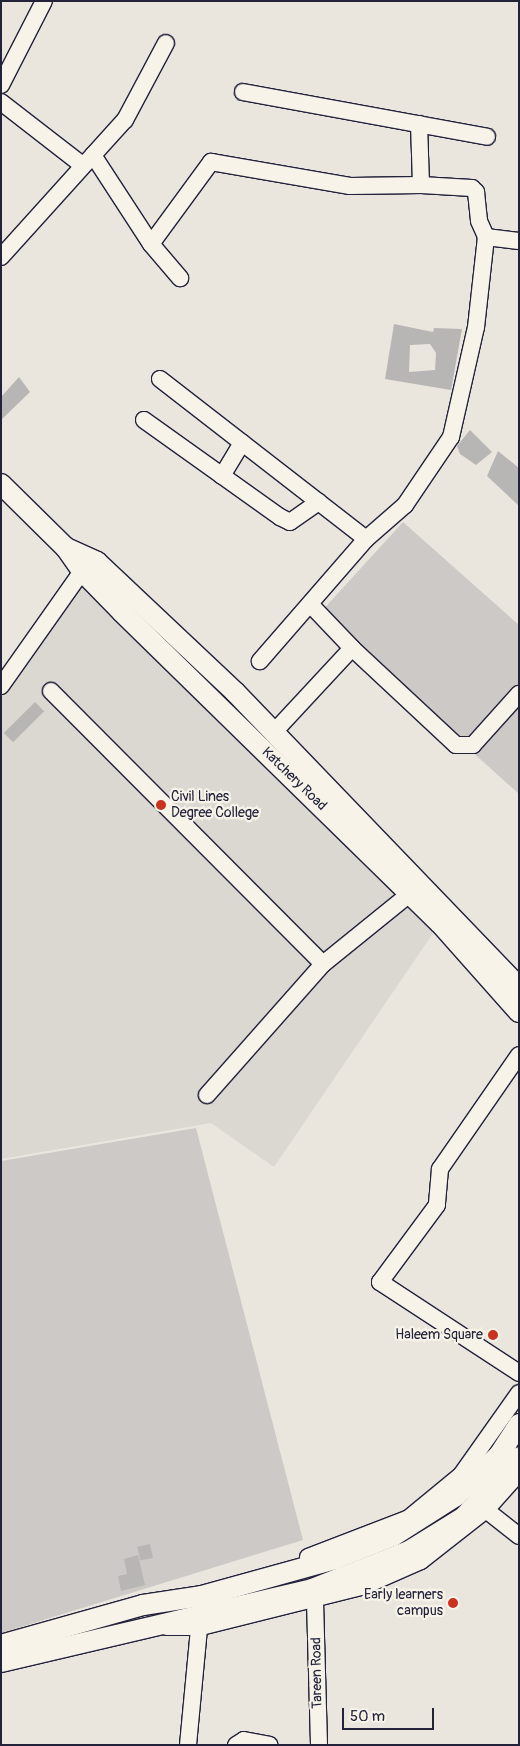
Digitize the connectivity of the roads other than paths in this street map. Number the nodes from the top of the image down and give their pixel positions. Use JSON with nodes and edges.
{"nodes":[{"id":1,"x":44,"y":1,"type":"edge"},
{"id":2,"x":166,"y":43,"type":"dead end"},
{"id":3,"x":1,"y":85,"type":"edge"},
{"id":4,"x":242,"y":92,"type":"dead end"},
{"id":5,"x":1,"y":102,"type":"edge"},
{"id":6,"x":419,"y":124,"type":"junction"},
{"id":7,"x":487,"y":137,"type":"dead end"},
{"id":8,"x":87,"y":159,"type":"junction"},
{"id":9,"x":421,"y":185,"type":"junction"},
{"id":10,"x":486,"y":237,"type":"junction"},
{"id":11,"x":519,"y":241,"type":"edge"},
{"id":12,"x":151,"y":244,"type":"junction"},
{"id":13,"x":1,"y":258,"type":"edge"},
{"id":14,"x":180,"y":278,"type":"dead end"},
{"id":15,"x":160,"y":379,"type":"dead end"},
{"id":16,"x":144,"y":420,"type":"dead end"},
{"id":17,"x":242,"y":443,"type":"junction"},
{"id":18,"x":222,"y":476,"type":"junction"},
{"id":19,"x":1,"y":484,"type":"edge"},
{"id":20,"x":319,"y":502,"type":"junction"},
{"id":21,"x":366,"y":538,"type":"junction"},
{"id":22,"x":66,"y":548,"type":"junction"},
{"id":23,"x":82,"y":571,"type":"junction"},
{"id":24,"x":136,"y":596,"type":"junction"},
{"id":25,"x":310,"y":604,"type":"junction"},
{"id":26,"x":122,"y":612,"type":"junction"},
{"id":27,"x":352,"y":648,"type":"junction"},
{"id":28,"x":260,"y":661,"type":"dead end"},
{"id":29,"x":1,"y":686,"type":"edge"},
{"id":30,"x":51,"y":691,"type":"dead end"},
{"id":31,"x":236,"y":692,"type":"junction"},
{"id":32,"x":519,"y":694,"type":"edge"},
{"id":33,"x":220,"y":707,"type":"junction"},
{"id":34,"x":275,"y":730,"type":"junction"},
{"id":35,"x":315,"y":787,"type":"junction"},
{"id":36,"x":417,"y":889,"type":"junction"},
{"id":37,"x":460,"y":934,"type":"junction"},
{"id":38,"x":323,"y":964,"type":"junction"},
{"id":39,"x":519,"y":987,"type":"edge"},
{"id":40,"x":519,"y":1012,"type":"edge"},
{"id":41,"x":519,"y":1055,"type":"edge"},
{"id":42,"x":207,"y":1095,"type":"dead end"},
{"id":43,"x":519,"y":1373,"type":"edge"},
{"id":44,"x":519,"y":1393,"type":"edge"},
{"id":45,"x":519,"y":1424,"type":"edge"},
{"id":46,"x":519,"y":1457,"type":"edge"},
{"id":47,"x":519,"y":1472,"type":"edge"},
{"id":48,"x":486,"y":1510,"type":"junction"},
{"id":49,"x":519,"y":1536,"type":"edge"},
{"id":50,"x":315,"y":1602,"type":"junction"},
{"id":51,"x":142,"y":1605,"type":"junction"},
{"id":52,"x":200,"y":1621,"type":"junction"},
{"id":53,"x":1,"y":1645,"type":"edge"},
{"id":54,"x":1,"y":1662,"type":"edge"},
{"id":55,"x":188,"y":1745,"type":"edge"},
{"id":56,"x":236,"y":1745,"type":"edge"},
{"id":57,"x":270,"y":1745,"type":"edge"},
{"id":58,"x":318,"y":1745,"type":"edge"}],
"edges":[{"from":1,"to":3,"type":"street"},
{"from":2,"to":8,"type":"street"},
{"from":4,"to":6,"type":"street"},
{"from":5,"to":8,"type":"street"},
{"from":6,"to":7,"type":"street"},
{"from":6,"to":9,"type":"street"},
{"from":8,"to":12,"type":"street"},
{"from":8,"to":13,"type":"street"},
{"from":9,"to":10,"type":"street"},
{"from":9,"to":12,"type":"street"},
{"from":10,"to":11,"type":"street"},
{"from":10,"to":21,"type":"street"},
{"from":12,"to":14,"type":"street"},
{"from":15,"to":17,"type":"street"},
{"from":16,"to":18,"type":"street"},
{"from":17,"to":18,"type":"street"},
{"from":17,"to":20,"type":"street"},
{"from":18,"to":20,"type":"street"},
{"from":19,"to":22,"type":"main road","name":"Katchery Road"},
{"from":20,"to":21,"type":"street"},
{"from":21,"to":25,"type":"street"},
{"from":22,"to":23,"type":"main road","name":"Katchery Road"},
{"from":22,"to":24,"type":"main road","name":"Katchery Road"},
{"from":23,"to":26,"type":"main road","name":"Katchery Road"},
{"from":23,"to":29,"type":"street"},
{"from":24,"to":26,"type":"main road"},
{"from":24,"to":31,"type":"main road","name":"Katchery Road"},
{"from":25,"to":27,"type":"street"},
{"from":25,"to":28,"type":"street"},
{"from":26,"to":33,"type":"main road","name":"Katchery Road"},
{"from":27,"to":32,"type":"street"},
{"from":27,"to":34,"type":"street"},
{"from":30,"to":38,"type":"street"},
{"from":31,"to":33,"type":"main road"},
{"from":31,"to":34,"type":"main road","name":"Katchery Road"},
{"from":33,"to":35,"type":"main road","name":"Katchery Road"},
{"from":34,"to":35,"type":"main road","name":"Katchery Road"},
{"from":35,"to":36,"type":"main road","name":"Katchery Road"},
{"from":36,"to":37,"type":"main road","name":"Katchery Road"},
{"from":36,"to":38,"type":"street"},
{"from":37,"to":39,"type":"main road","name":"Katchery Road"},
{"from":37,"to":40,"type":"main road","name":"Katchery Road"},
{"from":38,"to":42,"type":"street"},
{"from":41,"to":43,"type":"street"},
{"from":44,"to":51,"type":"street"},
{"from":45,"to":51,"type":"main road"},
{"from":46,"to":52,"type":"main road"},
{"from":47,"to":48,"type":"street"},
{"from":48,"to":49,"type":"street"},
{"from":48,"to":50,"type":"street"},
{"from":50,"to":52,"type":"street"},
{"from":50,"to":58,"type":"street","name":"Tareen Road"},
{"from":51,"to":53,"type":"main road"},
{"from":52,"to":54,"type":"main road"},
{"from":52,"to":55,"type":"street"},
{"from":56,"to":57,"type":"street"}]}
